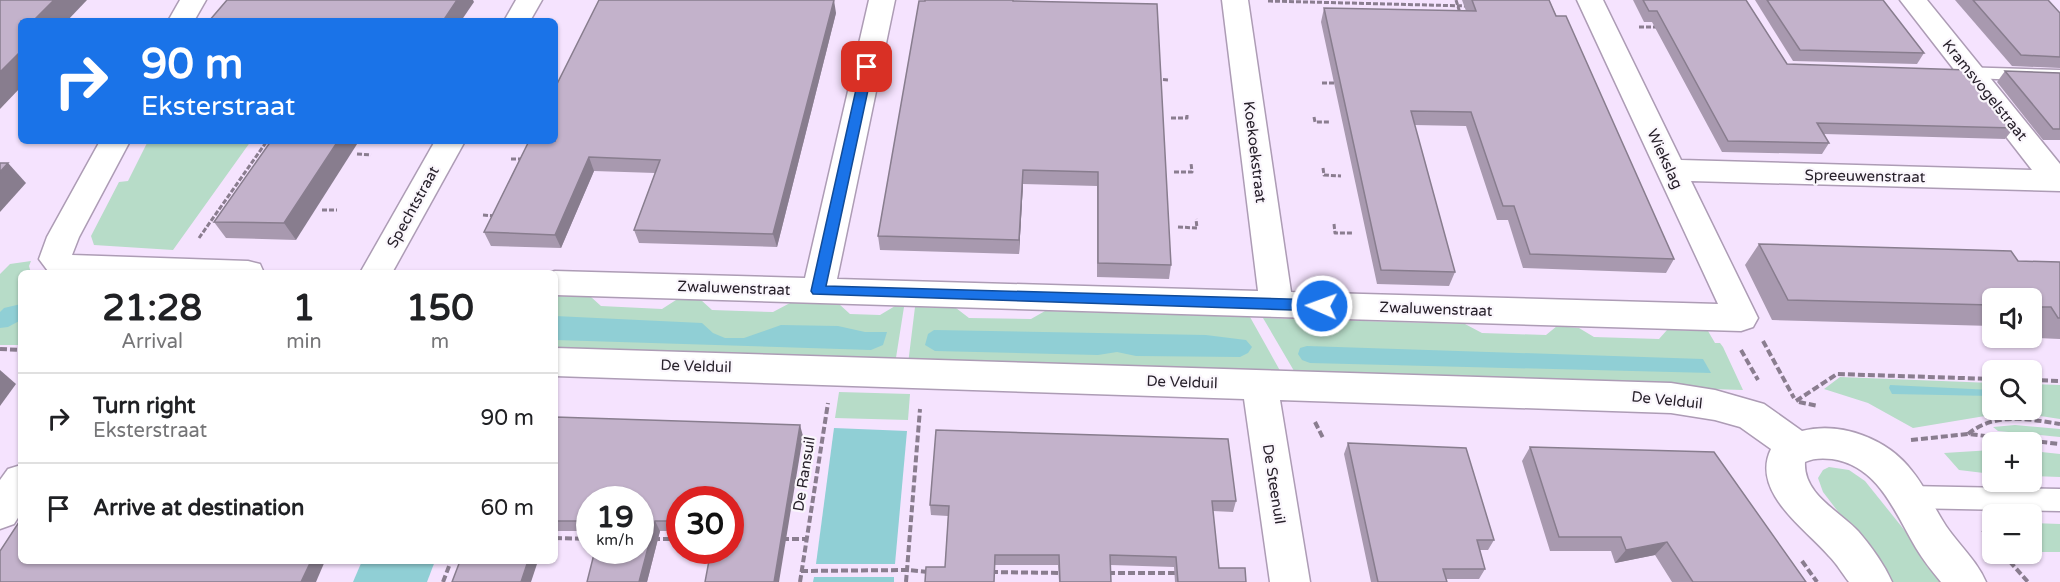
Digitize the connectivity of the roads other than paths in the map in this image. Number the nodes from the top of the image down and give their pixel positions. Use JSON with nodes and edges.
{"nodes":[{"id":1,"x":193,"y":0,"type":"edge"},
{"id":2,"x":529,"y":0,"type":"edge"},
{"id":3,"x":882,"y":0,"type":"edge"},
{"id":4,"x":1235,"y":0,"type":"edge"},
{"id":5,"x":1913,"y":0,"type":"edge"},
{"id":6,"x":1596,"y":13,"type":"edge"},
{"id":7,"x":183,"y":18,"type":"edge"},
{"id":8,"x":520,"y":18,"type":"edge"},
{"id":9,"x":1937,"y":73,"type":"edge"},
{"id":10,"x":1971,"y":74,"type":"junction"},
{"id":11,"x":2060,"y":76,"type":"edge"},
{"id":12,"x":113,"y":144,"type":"edge"},
{"id":13,"x":448,"y":144,"type":"edge"},
{"id":14,"x":1671,"y":170,"type":"junction"},
{"id":15,"x":2058,"y":181,"type":"edge"},
{"id":16,"x":142,"y":270,"type":"edge"},
{"id":17,"x":378,"y":270,"type":"edge"},
{"id":18,"x":558,"y":283,"type":"edge"},
{"id":19,"x":818,"y":291,"type":"junction"},
{"id":20,"x":1276,"y":304,"type":"junction"},
{"id":21,"x":1741,"y":318,"type":"joint"},
{"id":22,"x":558,"y":362,"type":"edge"},
{"id":23,"x":1260,"y":385,"type":"junction"},
{"id":24,"x":1796,"y":447,"type":"junction"},
{"id":25,"x":18,"y":486,"type":"edge"},
{"id":26,"x":1908,"y":497,"type":"junction"},
{"id":27,"x":2060,"y":500,"type":"edge"},
{"id":28,"x":0,"y":512,"type":"edge"},
{"id":29,"x":1290,"y":582,"type":"edge"},
{"id":30,"x":1872,"y":582,"type":"edge"},
{"id":31,"x":1966,"y":582,"type":"edge"}],
"edges":[{"from":1,"to":7,"type":"street"},
{"from":2,"to":8,"type":"street"},
{"from":3,"to":19,"type":"street"},
{"from":4,"to":20,"type":"street","name":"Koekoekstraat"},
{"from":5,"to":10,"type":"street","name":"Kramsvogelstraat"},
{"from":6,"to":14,"type":"street","name":"Wiekslag"},
{"from":9,"to":10,"type":"lane"},
{"from":10,"to":11,"type":"lane"},
{"from":10,"to":15,"type":"street","name":"Kramsvogelstraat"},
{"from":12,"to":16,"type":"street"},
{"from":13,"to":17,"type":"street","name":"Spechtstraat"},
{"from":14,"to":15,"type":"street","name":"Spreeuwenstraat"},
{"from":14,"to":21,"type":"street","name":"Wiekslag"},
{"from":18,"to":19,"type":"street","name":"Zwaluwenstraat"},
{"from":19,"to":20,"type":"street","name":"Zwaluwenstraat"},
{"from":20,"to":21,"type":"street","name":"Zwaluwenstraat"},
{"from":22,"to":23,"type":"street","name":"De Velduil"},
{"from":23,"to":24,"type":"street","name":"De Velduil"},
{"from":23,"to":29,"type":"street","name":"De Steenuil"},
{"from":24,"to":26,"type":"street"},
{"from":24,"to":30,"type":"street"},
{"from":25,"to":28,"type":"street"},
{"from":26,"to":27,"type":"lane"},
{"from":26,"to":31,"type":"street"}]}
